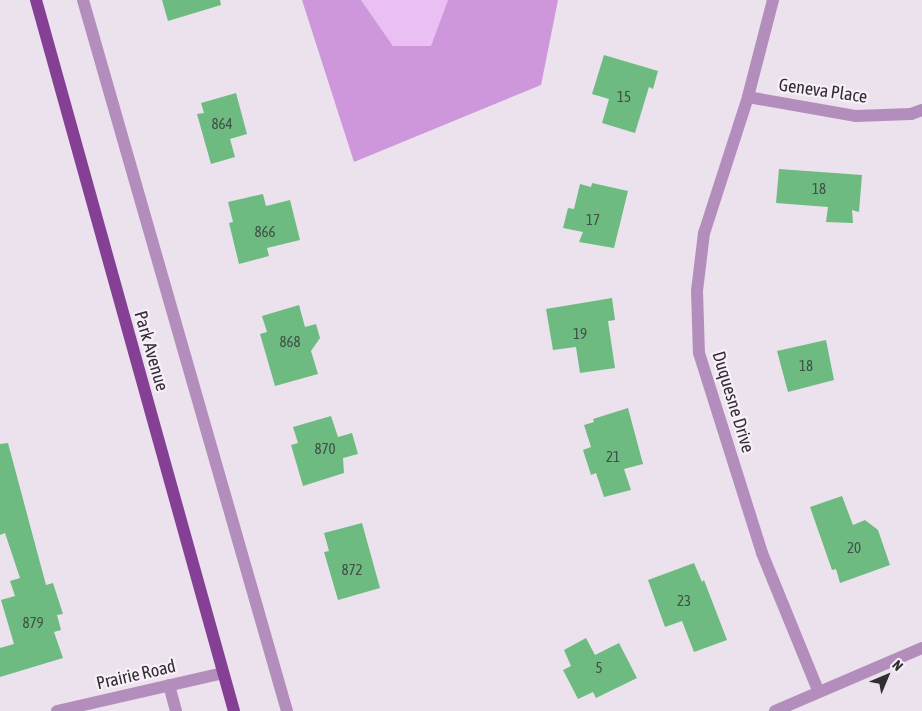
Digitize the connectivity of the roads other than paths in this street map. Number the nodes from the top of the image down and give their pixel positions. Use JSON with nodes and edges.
{"nodes":[{"id":1,"x":36,"y":0,"type":"edge"},
{"id":2,"x":83,"y":0,"type":"edge"},
{"id":3,"x":773,"y":0,"type":"edge"},
{"id":4,"x":748,"y":97,"type":"junction"},
{"id":5,"x":922,"y":110,"type":"edge"},
{"id":6,"x":922,"y":648,"type":"edge"},
{"id":7,"x":223,"y":673,"type":"junction"},
{"id":8,"x":169,"y":685,"type":"junction"},
{"id":9,"x":818,"y":690,"type":"junction"},
{"id":10,"x":57,"y":711,"type":"edge"},
{"id":11,"x":176,"y":711,"type":"edge"},
{"id":12,"x":234,"y":711,"type":"edge"},
{"id":13,"x":287,"y":711,"type":"edge"},
{"id":14,"x":775,"y":711,"type":"edge"}],
"edges":[{"from":1,"to":7,"type":"main road","name":"Park Avenue"},
{"from":2,"to":13,"type":"street"},
{"from":3,"to":4,"type":"street","name":"Duquesne Drive"},
{"from":4,"to":5,"type":"street","name":"Geneva Place"},
{"from":4,"to":9,"type":"street","name":"Duquesne Drive"},
{"from":6,"to":9,"type":"street"},
{"from":7,"to":8,"type":"street","name":"Prairie Road"},
{"from":7,"to":12,"type":"main road","name":"Park Avenue"},
{"from":8,"to":10,"type":"street","name":"Prairie Road"},
{"from":8,"to":11,"type":"street"},
{"from":9,"to":14,"type":"street"}]}
